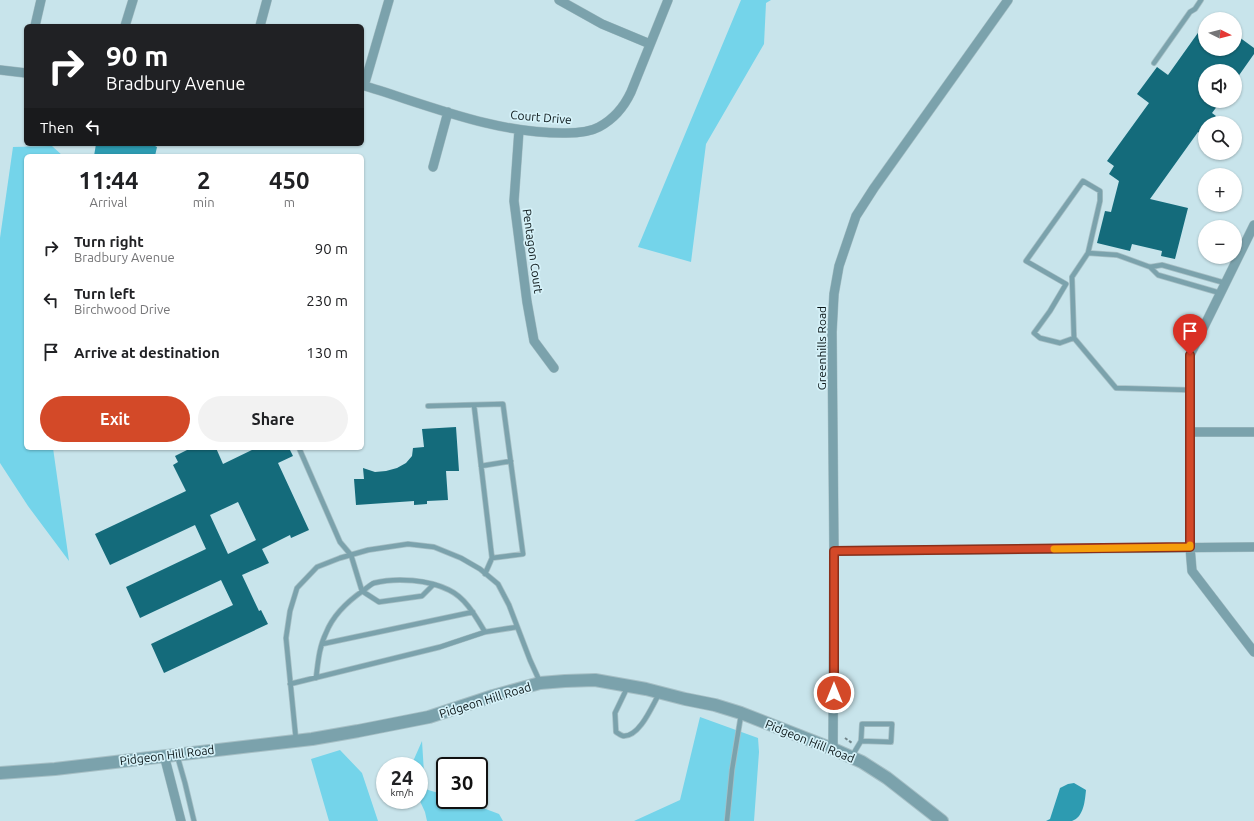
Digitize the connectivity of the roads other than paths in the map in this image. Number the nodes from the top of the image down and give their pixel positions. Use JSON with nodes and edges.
{"nodes":[{"id":1,"x":41,"y":0,"type":"edge"},
{"id":2,"x":133,"y":0,"type":"edge"},
{"id":3,"x":267,"y":0,"type":"edge"},
{"id":4,"x":389,"y":0,"type":"edge"},
{"id":5,"x":559,"y":0,"type":"edge"},
{"id":6,"x":668,"y":0,"type":"edge"},
{"id":7,"x":1008,"y":0,"type":"edge"},
{"id":8,"x":1201,"y":0,"type":"edge"},
{"id":9,"x":35,"y":24,"type":"edge"},
{"id":10,"x":126,"y":24,"type":"edge"},
{"id":11,"x":261,"y":24,"type":"edge"},
{"id":12,"x":650,"y":44,"type":"junction"},
{"id":13,"x":1154,"y":63,"type":"dead end"},
{"id":14,"x":0,"y":70,"type":"edge"},
{"id":15,"x":24,"y":71,"type":"edge"},
{"id":16,"x":364,"y":82,"type":"edge"},
{"id":17,"x":364,"y":85,"type":"edge"},
{"id":18,"x":448,"y":112,"type":"junction"},
{"id":19,"x":519,"y":130,"type":"junction"},
{"id":20,"x":433,"y":167,"type":"dead end"},
{"id":21,"x":1254,"y":225,"type":"edge"},
{"id":22,"x":1088,"y":253,"type":"junction"},
{"id":23,"x":1150,"y":267,"type":"junction"},
{"id":24,"x":1225,"y":283,"type":"junction"},
{"id":25,"x":1220,"y":293,"type":"junction"},
{"id":26,"x":1074,"y":338,"type":"junction"},
{"id":27,"x":554,"y":368,"type":"dead end"},
{"id":28,"x":1190,"y":390,"type":"junction"},
{"id":29,"x":474,"y":405,"type":"junction"},
{"id":30,"x":428,"y":406,"type":"dead end"},
{"id":31,"x":1190,"y":432,"type":"junction"},
{"id":32,"x":1254,"y":432,"type":"edge"},
{"id":33,"x":300,"y":450,"type":"edge"},
{"id":34,"x":511,"y":461,"type":"junction"},
{"id":35,"x":481,"y":466,"type":"junction"},
{"id":36,"x":1190,"y":547,"type":"junction"},
{"id":37,"x":1254,"y":547,"type":"edge"},
{"id":38,"x":834,"y":551,"type":"junction"},
{"id":39,"x":351,"y":554,"type":"junction"},
{"id":40,"x":492,"y":558,"type":"junction"},
{"id":41,"x":486,"y":574,"type":"junction"},
{"id":42,"x":432,"y":585,"type":"junction"},
{"id":43,"x":362,"y":591,"type":"junction"},
{"id":44,"x":473,"y":612,"type":"junction"},
{"id":45,"x":517,"y":627,"type":"junction"},
{"id":46,"x":485,"y":632,"type":"junction"},
{"id":47,"x":322,"y":644,"type":"junction"},
{"id":48,"x":1254,"y":652,"type":"edge"},
{"id":49,"x":316,"y":678,"type":"junction"},
{"id":50,"x":540,"y":683,"type":"junction"},
{"id":51,"x":290,"y":684,"type":"junction"},
{"id":52,"x":628,"y":685,"type":"junction"},
{"id":53,"x":659,"y":692,"type":"junction"},
{"id":54,"x":741,"y":713,"type":"junction"},
{"id":55,"x":296,"y":741,"type":"junction"},
{"id":56,"x":861,"y":741,"type":"junction"},
{"id":57,"x":833,"y":749,"type":"junction"},
{"id":58,"x":170,"y":754,"type":"junction"},
{"id":59,"x":851,"y":757,"type":"junction"},
{"id":60,"x":0,"y":773,"type":"edge"},
{"id":61,"x":181,"y":821,"type":"edge"},
{"id":62,"x":194,"y":821,"type":"edge"},
{"id":63,"x":727,"y":821,"type":"edge"},
{"id":64,"x":942,"y":821,"type":"edge"}],
"edges":[{"from":1,"to":9,"type":"street"},
{"from":2,"to":10,"type":"street"},
{"from":3,"to":11,"type":"street"},
{"from":4,"to":16,"type":"street"},
{"from":5,"to":12,"type":"street"},
{"from":6,"to":12,"type":"street","name":"Court Drive"},
{"from":7,"to":38,"type":"street","name":"Greenhills Road"},
{"from":8,"to":13,"type":"lane"},
{"from":12,"to":19,"type":"street","name":"Court Drive"},
{"from":14,"to":15,"type":"street"},
{"from":17,"to":18,"type":"street","name":"Court Drive"},
{"from":18,"to":19,"type":"street","name":"Court Drive"},
{"from":18,"to":20,"type":"street"},
{"from":19,"to":27,"type":"street","name":"Pentagon Court"},
{"from":21,"to":24,"type":"street"},
{"from":22,"to":23,"type":"lane"},
{"from":22,"to":26,"type":"lane"},
{"from":22,"to":26,"type":"lane"},
{"from":23,"to":24,"type":"lane"},
{"from":23,"to":25,"type":"lane"},
{"from":24,"to":25,"type":"street"},
{"from":25,"to":28,"type":"street"},
{"from":26,"to":28,"type":"lane"},
{"from":28,"to":31,"type":"street"},
{"from":29,"to":30,"type":"lane"},
{"from":29,"to":34,"type":"lane"},
{"from":29,"to":35,"type":"lane"},
{"from":31,"to":32,"type":"street"},
{"from":31,"to":36,"type":"street"},
{"from":33,"to":39,"type":"lane"},
{"from":34,"to":35,"type":"lane"},
{"from":34,"to":40,"type":"lane"},
{"from":35,"to":40,"type":"lane"},
{"from":36,"to":37,"type":"street"},
{"from":36,"to":38,"type":"street"},
{"from":36,"to":48,"type":"street"},
{"from":38,"to":57,"type":"street","name":"Greenhills Road"},
{"from":39,"to":41,"type":"lane"},
{"from":39,"to":43,"type":"lane"},
{"from":39,"to":51,"type":"lane"},
{"from":40,"to":41,"type":"lane"},
{"from":41,"to":45,"type":"lane"},
{"from":42,"to":43,"type":"lane"},
{"from":42,"to":43,"type":"lane"},
{"from":42,"to":44,"type":"lane"},
{"from":43,"to":47,"type":"lane"},
{"from":44,"to":46,"type":"lane"},
{"from":44,"to":47,"type":"lane"},
{"from":45,"to":46,"type":"lane"},
{"from":45,"to":50,"type":"lane"},
{"from":46,"to":49,"type":"lane"},
{"from":47,"to":49,"type":"lane"},
{"from":49,"to":51,"type":"lane"},
{"from":50,"to":52,"type":"street","name":"Pidgeon Hill Road"},
{"from":50,"to":55,"type":"street","name":"Pidgeon Hill Road"},
{"from":51,"to":55,"type":"lane"},
{"from":52,"to":53,"type":"street","name":"Pidgeon Hill Road"},
{"from":52,"to":53,"type":"lane"},
{"from":53,"to":54,"type":"street","name":"Pidgeon Hill Road"},
{"from":54,"to":57,"type":"street","name":"Pidgeon Hill Road"},
{"from":54,"to":63,"type":"lane"},
{"from":55,"to":58,"type":"street","name":"Pidgeon Hill Road"},
{"from":56,"to":56,"type":"lane"},
{"from":56,"to":59,"type":"lane"},
{"from":57,"to":59,"type":"street","name":"Pidgeon Hill Road"},
{"from":58,"to":60,"type":"street","name":"Pidgeon Hill Road"},
{"from":58,"to":61,"type":"street"},
{"from":58,"to":62,"type":"lane"},
{"from":59,"to":64,"type":"street","name":"Pidgeon Hill Road"}]}
